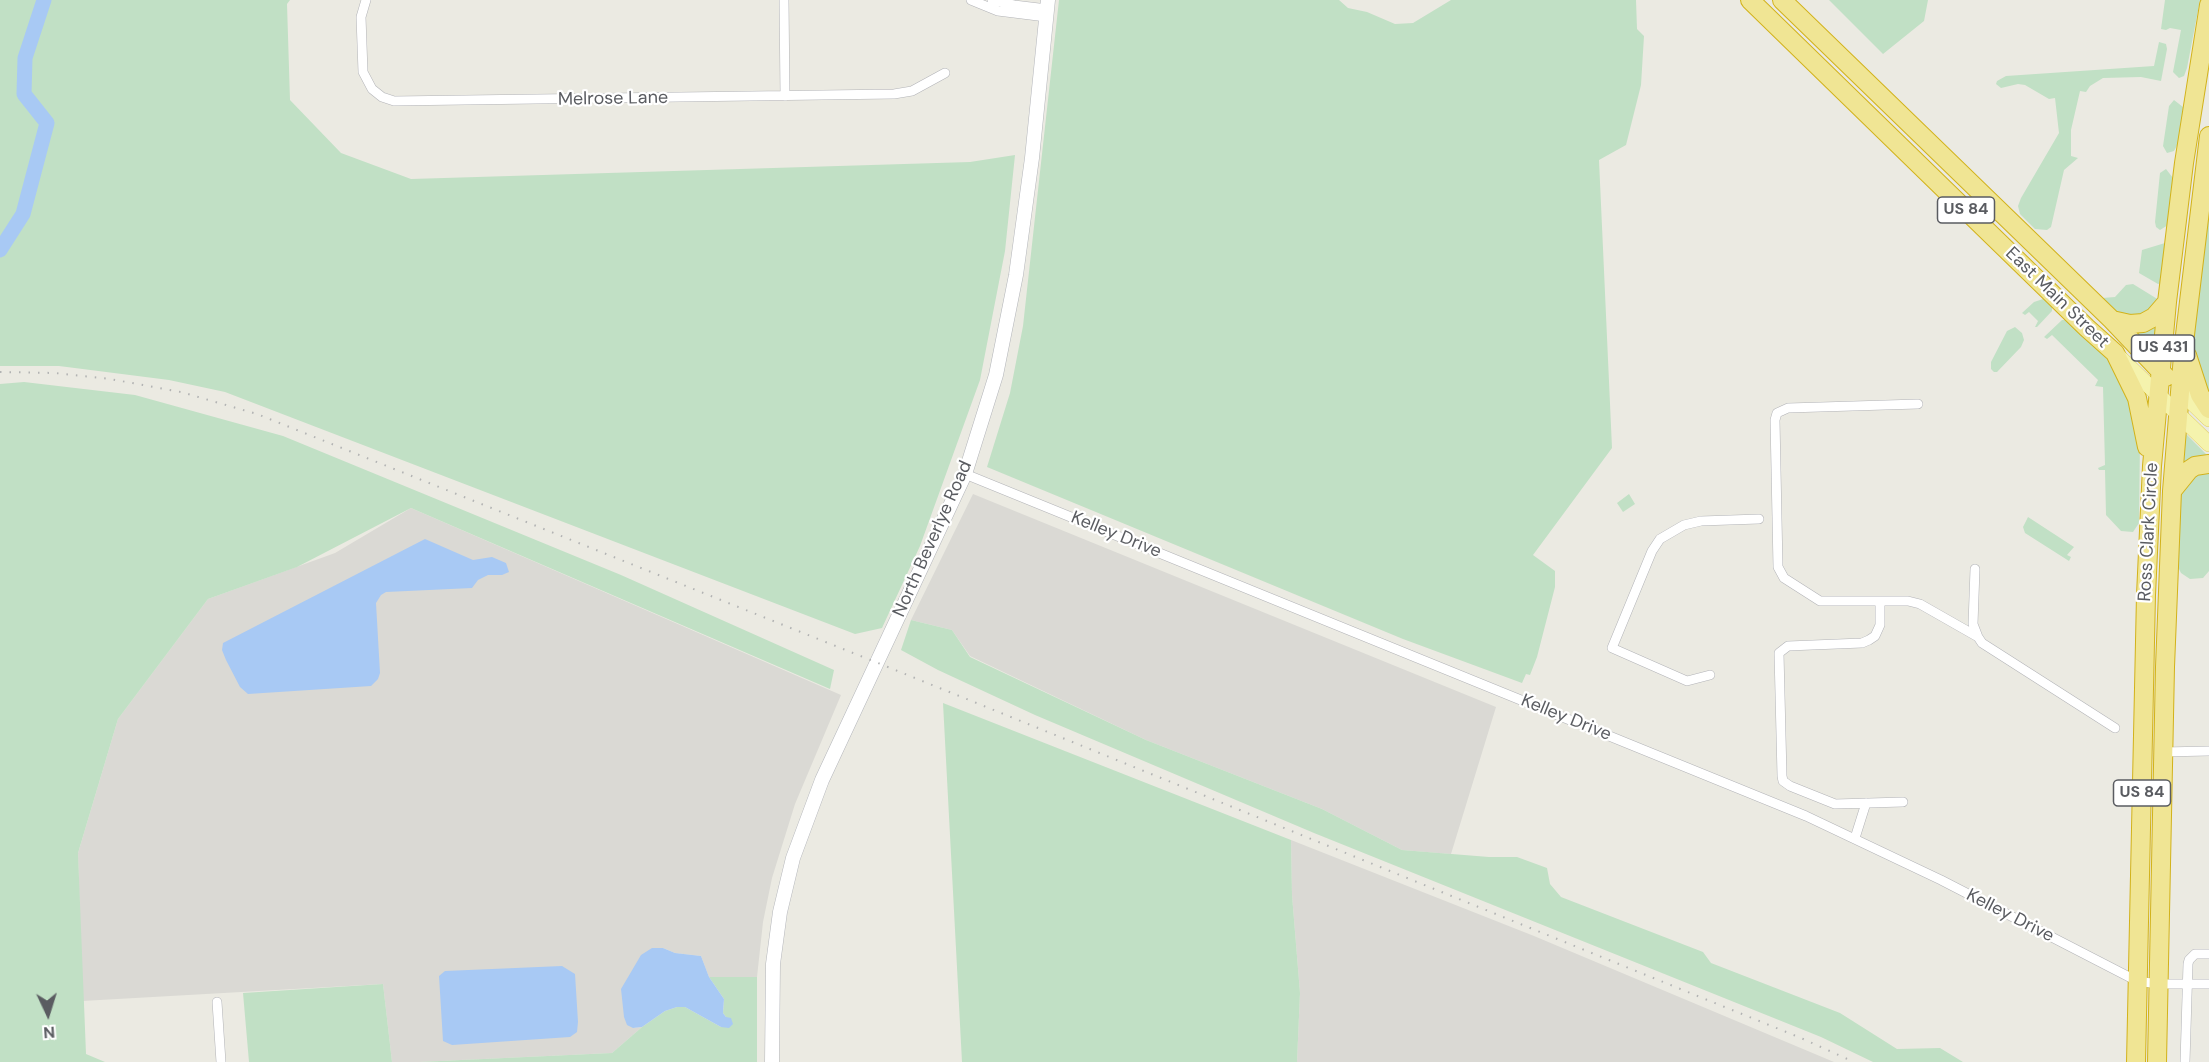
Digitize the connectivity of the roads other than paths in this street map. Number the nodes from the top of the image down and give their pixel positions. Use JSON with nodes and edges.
{"nodes":[{"id":1,"x":366,"y":0,"type":"edge"},
{"id":2,"x":784,"y":0,"type":"edge"},
{"id":3,"x":971,"y":0,"type":"edge"},
{"id":4,"x":992,"y":0,"type":"edge"},
{"id":5,"x":1750,"y":0,"type":"edge"},
{"id":6,"x":1782,"y":0,"type":"edge"},
{"id":7,"x":2209,"y":5,"type":"edge"},
{"id":8,"x":1047,"y":9,"type":"edge"},
{"id":9,"x":945,"y":73,"type":"dead end"},
{"id":10,"x":785,"y":96,"type":"junction"},
{"id":11,"x":2201,"y":99,"type":"edge"},
{"id":12,"x":2209,"y":136,"type":"edge"},
{"id":13,"x":2168,"y":302,"type":"junction"},
{"id":14,"x":2112,"y":320,"type":"junction"},
{"id":15,"x":2184,"y":343,"type":"junction"},
{"id":16,"x":2115,"y":353,"type":"junction"},
{"id":17,"x":2161,"y":372,"type":"junction"},
{"id":18,"x":2180,"y":391,"type":"junction"},
{"id":19,"x":2159,"y":395,"type":"junction"},
{"id":20,"x":1918,"y":404,"type":"dead end"},
{"id":21,"x":2209,"y":409,"type":"edge"},
{"id":22,"x":2178,"y":413,"type":"junction"},
{"id":23,"x":2209,"y":419,"type":"edge"},
{"id":24,"x":2209,"y":444,"type":"edge"},
{"id":25,"x":2209,"y":464,"type":"edge"},
{"id":26,"x":2152,"y":466,"type":"junction"},
{"id":27,"x":964,"y":474,"type":"junction"},
{"id":28,"x":2172,"y":491,"type":"junction"},
{"id":29,"x":1759,"y":519,"type":"dead end"},
{"id":30,"x":1975,"y":569,"type":"dead end"},
{"id":31,"x":1880,"y":601,"type":"junction"},
{"id":32,"x":1978,"y":638,"type":"junction"},
{"id":33,"x":2144,"y":665,"type":"junction"},
{"id":34,"x":2165,"y":667,"type":"junction"},
{"id":35,"x":1710,"y":675,"type":"dead end"},
{"id":36,"x":2115,"y":728,"type":"dead end"},
{"id":37,"x":2209,"y":751,"type":"edge"},
{"id":38,"x":2142,"y":752,"type":"junction"},
{"id":39,"x":2163,"y":752,"type":"junction"},
{"id":40,"x":1903,"y":802,"type":"dead end"},
{"id":41,"x":1866,"y":803,"type":"junction"},
{"id":42,"x":1855,"y":838,"type":"junction"},
{"id":43,"x":2209,"y":954,"type":"edge"},
{"id":44,"x":2138,"y":981,"type":"junction"},
{"id":45,"x":2158,"y":984,"type":"junction"},
{"id":46,"x":2187,"y":984,"type":"junction"},
{"id":47,"x":2209,"y":984,"type":"edge"},
{"id":48,"x":218,"y":1002,"type":"dead end"},
{"id":49,"x":221,"y":1062,"type":"edge"},
{"id":50,"x":772,"y":1062,"type":"edge"},
{"id":51,"x":2136,"y":1062,"type":"edge"},
{"id":52,"x":2157,"y":1062,"type":"edge"},
{"id":53,"x":2185,"y":1062,"type":"edge"}],
"edges":[{"from":1,"to":10,"type":"street","name":"Melrose Lane"},
{"from":2,"to":10,"type":"street"},
{"from":3,"to":8,"type":"street"},
{"from":4,"to":8,"type":"street"},
{"from":5,"to":16,"type":"highway","name":"East Main Street","number":"US 84"},
{"from":6,"to":14,"type":"highway","name":"East Main Street","number":"US 84"},
{"from":7,"to":11,"type":"highway","name":"Ross Clark Circle","number":"US 431"},
{"from":8,"to":27,"type":"street","name":"North Beverlye Road"},
{"from":9,"to":10,"type":"street","name":"Melrose Lane"},
{"from":11,"to":13,"type":"highway","name":"Ross Clark Circle","number":"US 431"},
{"from":12,"to":15,"type":"highway","name":"Ross Clark Circle","number":"US 431"},
{"from":13,"to":14,"type":"highway"},
{"from":13,"to":17,"type":"highway","name":"Ross Clark Circle","number":"US 431"},
{"from":14,"to":17,"type":"highway","name":"East Main Street","number":"US 84"},
{"from":15,"to":18,"type":"highway","name":"Ross Clark Circle","number":"US 431"},
{"from":15,"to":21,"type":"highway"},
{"from":16,"to":19,"type":"main road","name":"East Main Street"},
{"from":16,"to":26,"type":"highway","number":"US 84"},
{"from":17,"to":18,"type":"highway","name":"East Main Street","number":"US 84"},
{"from":17,"to":19,"type":"highway","name":"Ross Clark Circle","number":"US 431"},
{"from":18,"to":22,"type":"highway","name":"Ross Clark Circle","number":"US 84"},
{"from":18,"to":23,"type":"main road","name":"East Main Street"},
{"from":19,"to":22,"type":"main road","name":"East Main Street"},
{"from":19,"to":26,"type":"highway","name":"Ross Clark Circle","number":"US 431"},
{"from":20,"to":31,"type":"street"},
{"from":22,"to":24,"type":"main road","name":"East Main Street"},
{"from":22,"to":28,"type":"highway","name":"Ross Clark Circle","number":"US 84"},
{"from":25,"to":28,"type":"highway"},
{"from":26,"to":33,"type":"highway","name":"Ross Clark Circle","number":"US 84"},
{"from":27,"to":42,"type":"street","name":"Kelley Drive"},
{"from":27,"to":50,"type":"street","name":"North Beverlye Road"},
{"from":28,"to":34,"type":"highway","name":"Ross Clark Circle","number":"US 84"},
{"from":29,"to":35,"type":"street"},
{"from":30,"to":32,"type":"street"},
{"from":31,"to":32,"type":"street"},
{"from":31,"to":41,"type":"street"},
{"from":32,"to":36,"type":"street"},
{"from":33,"to":34,"type":"highway"},
{"from":33,"to":38,"type":"highway","name":"Ross Clark Circle","number":"US 84"},
{"from":34,"to":39,"type":"highway","name":"Ross Clark Circle","number":"US 84"},
{"from":37,"to":39,"type":"street"},
{"from":38,"to":39,"type":"highway"},
{"from":38,"to":44,"type":"highway","name":"Ross Clark Circle","number":"US 84"},
{"from":39,"to":45,"type":"highway","name":"Ross Clark Circle","number":"US 84"},
{"from":40,"to":41,"type":"street"},
{"from":41,"to":42,"type":"street"},
{"from":42,"to":44,"type":"street","name":"Kelley Drive"},
{"from":43,"to":46,"type":"street"},
{"from":44,"to":45,"type":"street","name":"Kelley Drive"},
{"from":44,"to":51,"type":"highway","name":"Ross Clark Circle","number":"US 84"},
{"from":45,"to":46,"type":"street","name":"Kelley Drive"},
{"from":45,"to":52,"type":"highway","name":"Ross Clark Circle","number":"US 84"},
{"from":46,"to":47,"type":"street","name":"Kelley Drive"},
{"from":46,"to":53,"type":"street"},
{"from":48,"to":49,"type":"street"}]}
